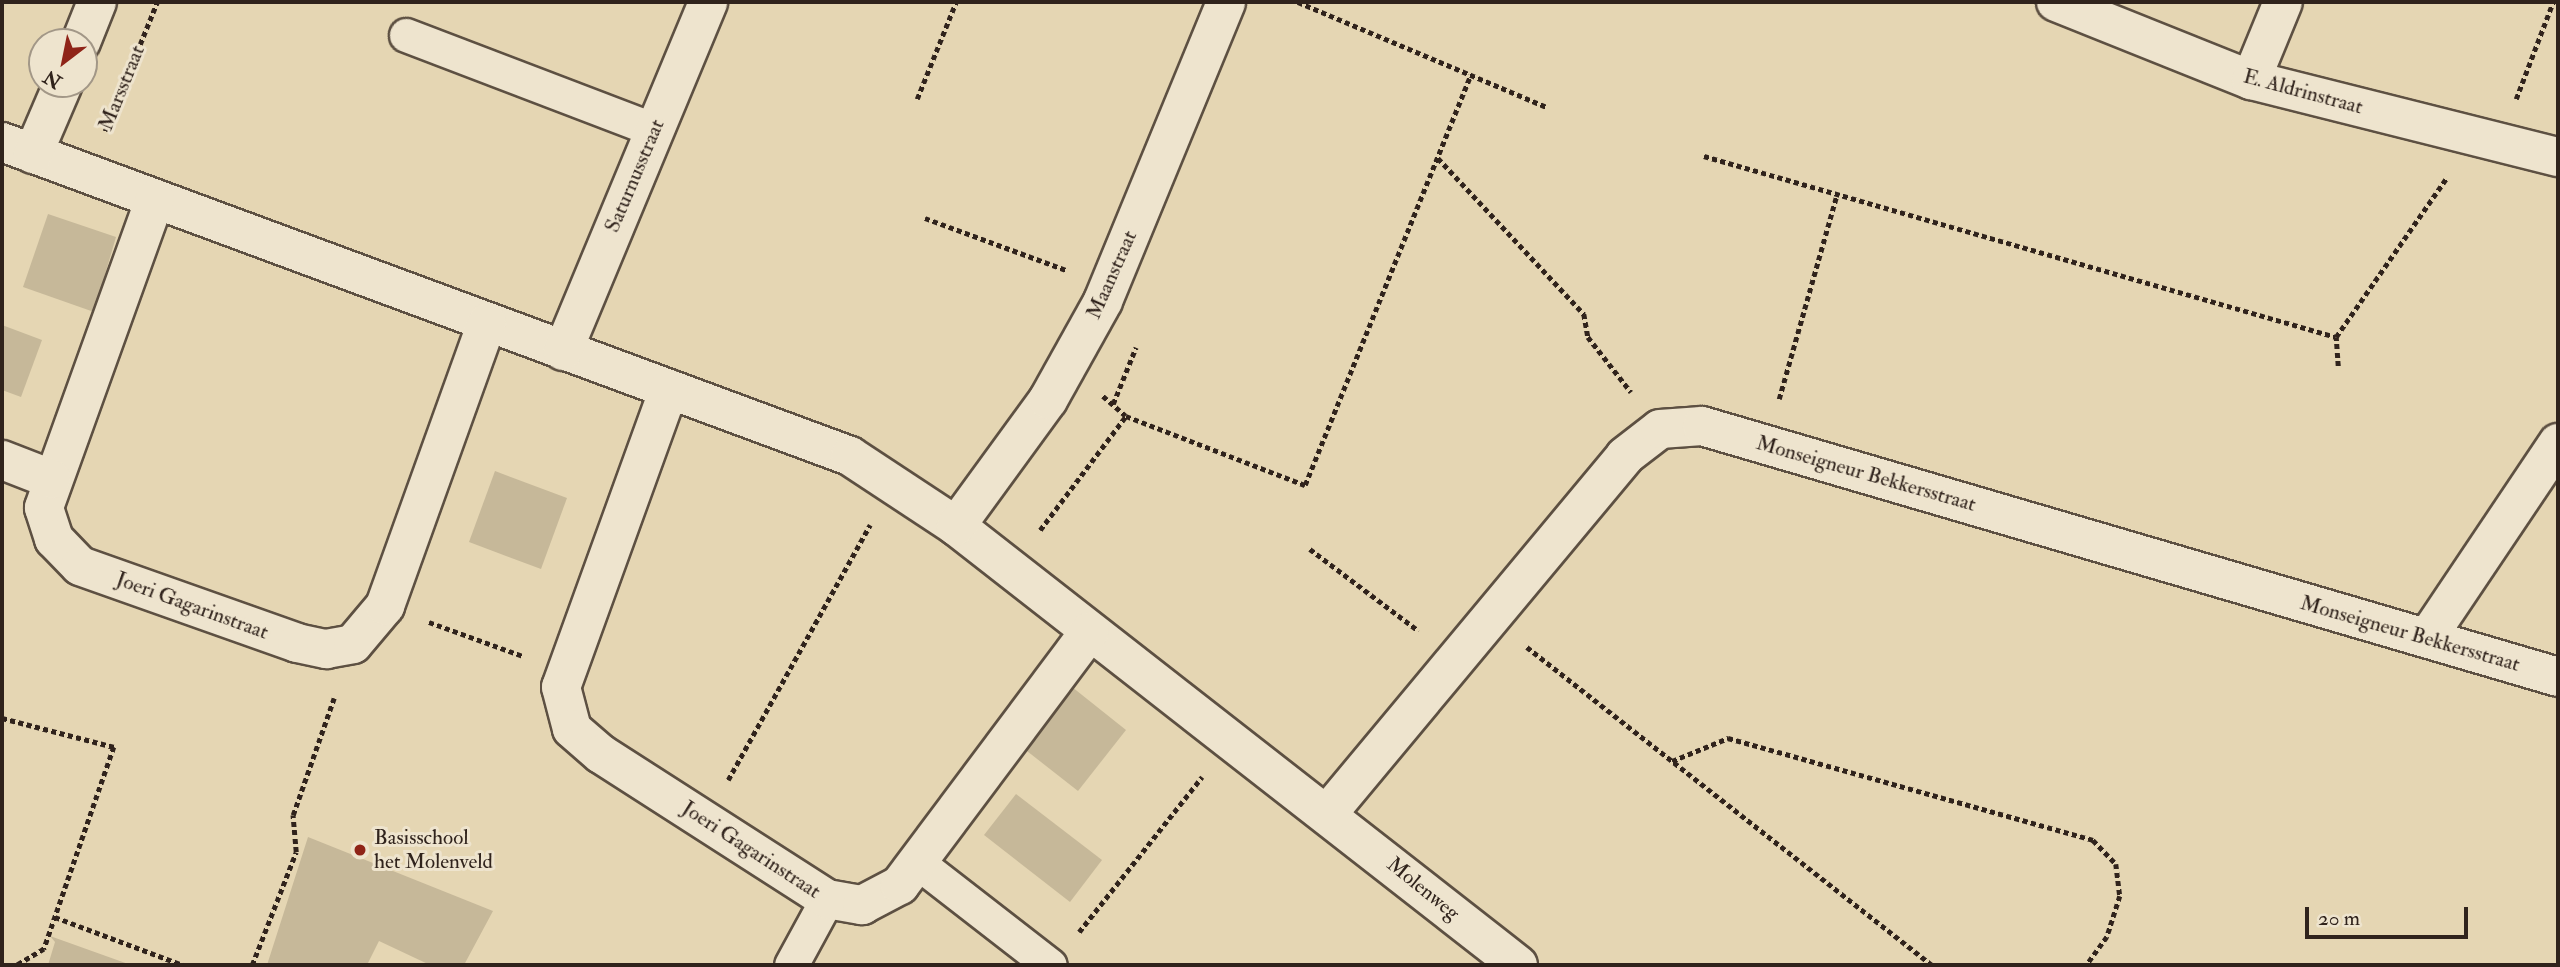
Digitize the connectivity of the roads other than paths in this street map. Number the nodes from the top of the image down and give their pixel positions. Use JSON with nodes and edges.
{"nodes":[{"id":1,"x":97,"y":2,"type":"edge"},
{"id":2,"x":708,"y":2,"type":"edge"},
{"id":3,"x":1226,"y":2,"type":"edge"},
{"id":4,"x":2056,"y":2,"type":"edge"},
{"id":5,"x":2283,"y":2,"type":"edge"},
{"id":6,"x":86,"y":28,"type":"edge"},
{"id":7,"x":405,"y":34,"type":"dead end"},
{"id":8,"x":2251,"y":80,"type":"junction"},
{"id":9,"x":53,"y":98,"type":"edge"},
{"id":10,"x":655,"y":130,"type":"junction"},
{"id":11,"x":18,"y":148,"type":"edge"},
{"id":12,"x":2558,"y":157,"type":"edge"},
{"id":13,"x":155,"y":199,"type":"junction"},
{"id":14,"x":487,"y":323,"type":"junction"},
{"id":15,"x":563,"y":351,"type":"junction"},
{"id":16,"x":669,"y":388,"type":"junction"},
{"id":17,"x":2558,"y":443,"type":"edge"},
{"id":18,"x":2,"y":460,"type":"edge"},
{"id":19,"x":51,"y":479,"type":"junction"},
{"id":20,"x":956,"y":526,"type":"junction"},
{"id":21,"x":1089,"y":632,"type":"junction"},
{"id":22,"x":2427,"y":638,"type":"junction"},
{"id":23,"x":2558,"y":677,"type":"edge"},
{"id":24,"x":1328,"y":813,"type":"junction"},
{"id":25,"x":917,"y":862,"type":"junction"},
{"id":26,"x":827,"y":899,"type":"junction"},
{"id":27,"x":1060,"y":955,"type":"edge"},
{"id":28,"x":791,"y":965,"type":"edge"},
{"id":29,"x":1518,"y":965,"type":"edge"}],
"edges":[{"from":1,"to":6,"type":"street"},
{"from":2,"to":10,"type":"street","name":"Saturnusstraat"},
{"from":3,"to":20,"type":"street","name":"Maanstraat"},
{"from":4,"to":8,"type":"street","name":"E. Aldrinstraat"},
{"from":5,"to":8,"type":"street"},
{"from":7,"to":10,"type":"lane"},
{"from":8,"to":12,"type":"street","name":"E. Aldrinstraat"},
{"from":9,"to":11,"type":"street"},
{"from":10,"to":15,"type":"street","name":"Saturnusstraat"},
{"from":11,"to":13,"type":"street"},
{"from":13,"to":14,"type":"street"},
{"from":13,"to":19,"type":"street","name":"Joeri Gagarinstraat"},
{"from":14,"to":15,"type":"street"},
{"from":14,"to":19,"type":"street","name":"Joeri Gagarinstraat"},
{"from":15,"to":16,"type":"street"},
{"from":16,"to":20,"type":"street"},
{"from":16,"to":26,"type":"street","name":"Joeri Gagarinstraat"},
{"from":17,"to":22,"type":"street"},
{"from":18,"to":19,"type":"street"},
{"from":20,"to":21,"type":"street"},
{"from":21,"to":24,"type":"street"},
{"from":21,"to":25,"type":"street","name":"Joeri Gagarinstraat"},
{"from":22,"to":23,"type":"street","name":"Monseigneur Bekkersstraat"},
{"from":22,"to":24,"type":"street","name":"Monseigneur Bekkersstraat"},
{"from":24,"to":29,"type":"street","name":"Molenweg"},
{"from":25,"to":26,"type":"street","name":"Joeri Gagarinstraat"},
{"from":25,"to":27,"type":"lane"},
{"from":26,"to":28,"type":"lane"}]}
